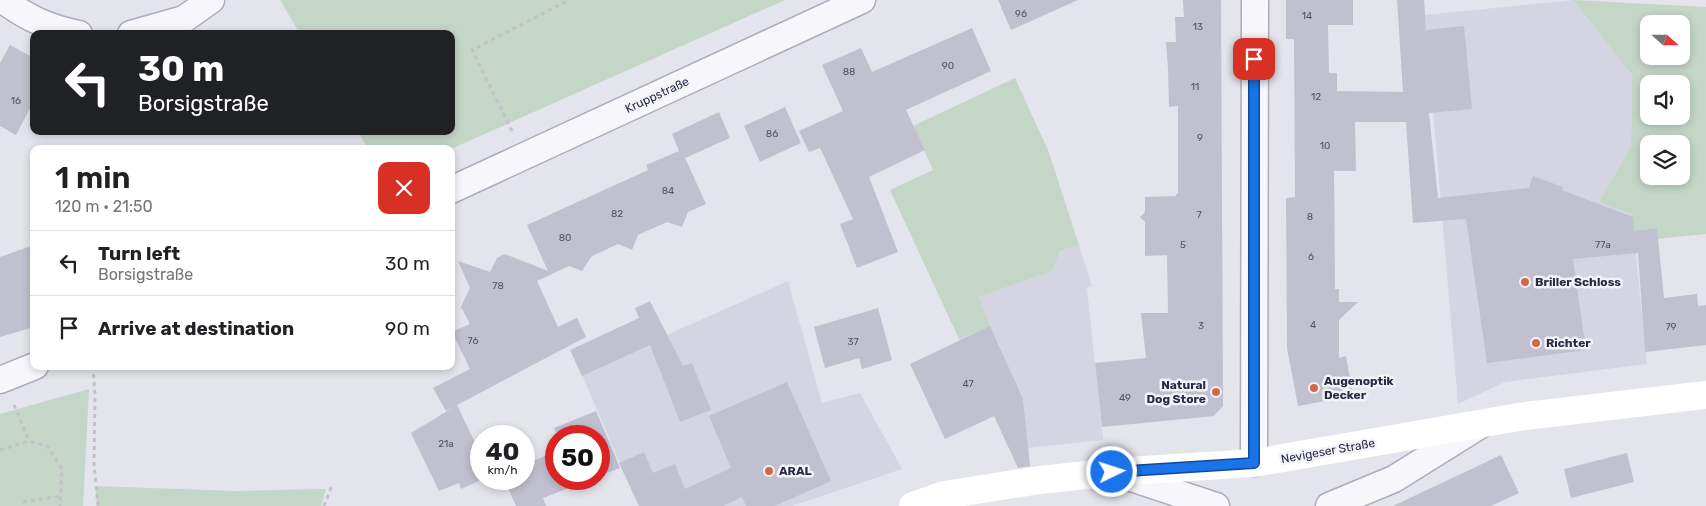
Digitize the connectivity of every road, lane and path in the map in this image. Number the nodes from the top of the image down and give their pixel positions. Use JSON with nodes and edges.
{"nodes":[{"id":1,"x":3,"y":0,"type":"edge"},
{"id":2,"x":211,"y":0,"type":"edge"},
{"id":3,"x":569,"y":0,"type":"edge"},
{"id":4,"x":862,"y":0,"type":"edge"},
{"id":5,"x":1254,"y":0,"type":"edge"},
{"id":6,"x":63,"y":30,"type":"edge"},
{"id":7,"x":146,"y":30,"type":"edge"},
{"id":8,"x":525,"y":156,"type":"junction"},
{"id":9,"x":455,"y":188,"type":"edge"},
{"id":10,"x":30,"y":368,"type":"edge"},
{"id":11,"x":93,"y":370,"type":"edge"},
{"id":12,"x":1,"y":379,"type":"edge"},
{"id":13,"x":1706,"y":395,"type":"edge"},
{"id":14,"x":1483,"y":423,"type":"junction"},
{"id":15,"x":29,"y":441,"type":"junction"},
{"id":16,"x":0,"y":450,"type":"edge"},
{"id":17,"x":1254,"y":463,"type":"junction"},
{"id":18,"x":1112,"y":472,"type":"junction"},
{"id":19,"x":332,"y":485,"type":"dead end"},
{"id":20,"x":61,"y":496,"type":"junction"},
{"id":21,"x":23,"y":502,"type":"dead end"},
{"id":22,"x":60,"y":506,"type":"edge"},
{"id":23,"x":98,"y":506,"type":"edge"},
{"id":24,"x":324,"y":506,"type":"edge"},
{"id":25,"x":913,"y":506,"type":"edge"},
{"id":26,"x":1216,"y":506,"type":"edge"},
{"id":27,"x":1329,"y":506,"type":"edge"}],
"edges":[{"from":1,"to":6,"type":"street"},
{"from":2,"to":7,"type":"street"},
{"from":3,"to":8,"type":"path"},
{"from":4,"to":8,"type":"street","name":"Kruppstraße"},
{"from":5,"to":17,"type":"street"},
{"from":8,"to":9,"type":"street","name":"Kruppstraße"},
{"from":10,"to":12,"type":"street"},
{"from":11,"to":23,"type":"path"},
{"from":12,"to":15,"type":"path"},
{"from":13,"to":14,"type":"main road","name":"Nevigeser Straße"},
{"from":14,"to":17,"type":"main road","name":"Nevigeser Straße"},
{"from":14,"to":27,"type":"street","name":"Nevigeser Straße"},
{"from":15,"to":16,"type":"path"},
{"from":15,"to":20,"type":"path"},
{"from":17,"to":18,"type":"main road","name":"Nevigeser Straße"},
{"from":18,"to":25,"type":"main road","name":"Nevigeser Straße"},
{"from":18,"to":26,"type":"street","name":"Nevigeser Straße"},
{"from":19,"to":24,"type":"path"},
{"from":20,"to":21,"type":"path"},
{"from":20,"to":22,"type":"path"}]}
